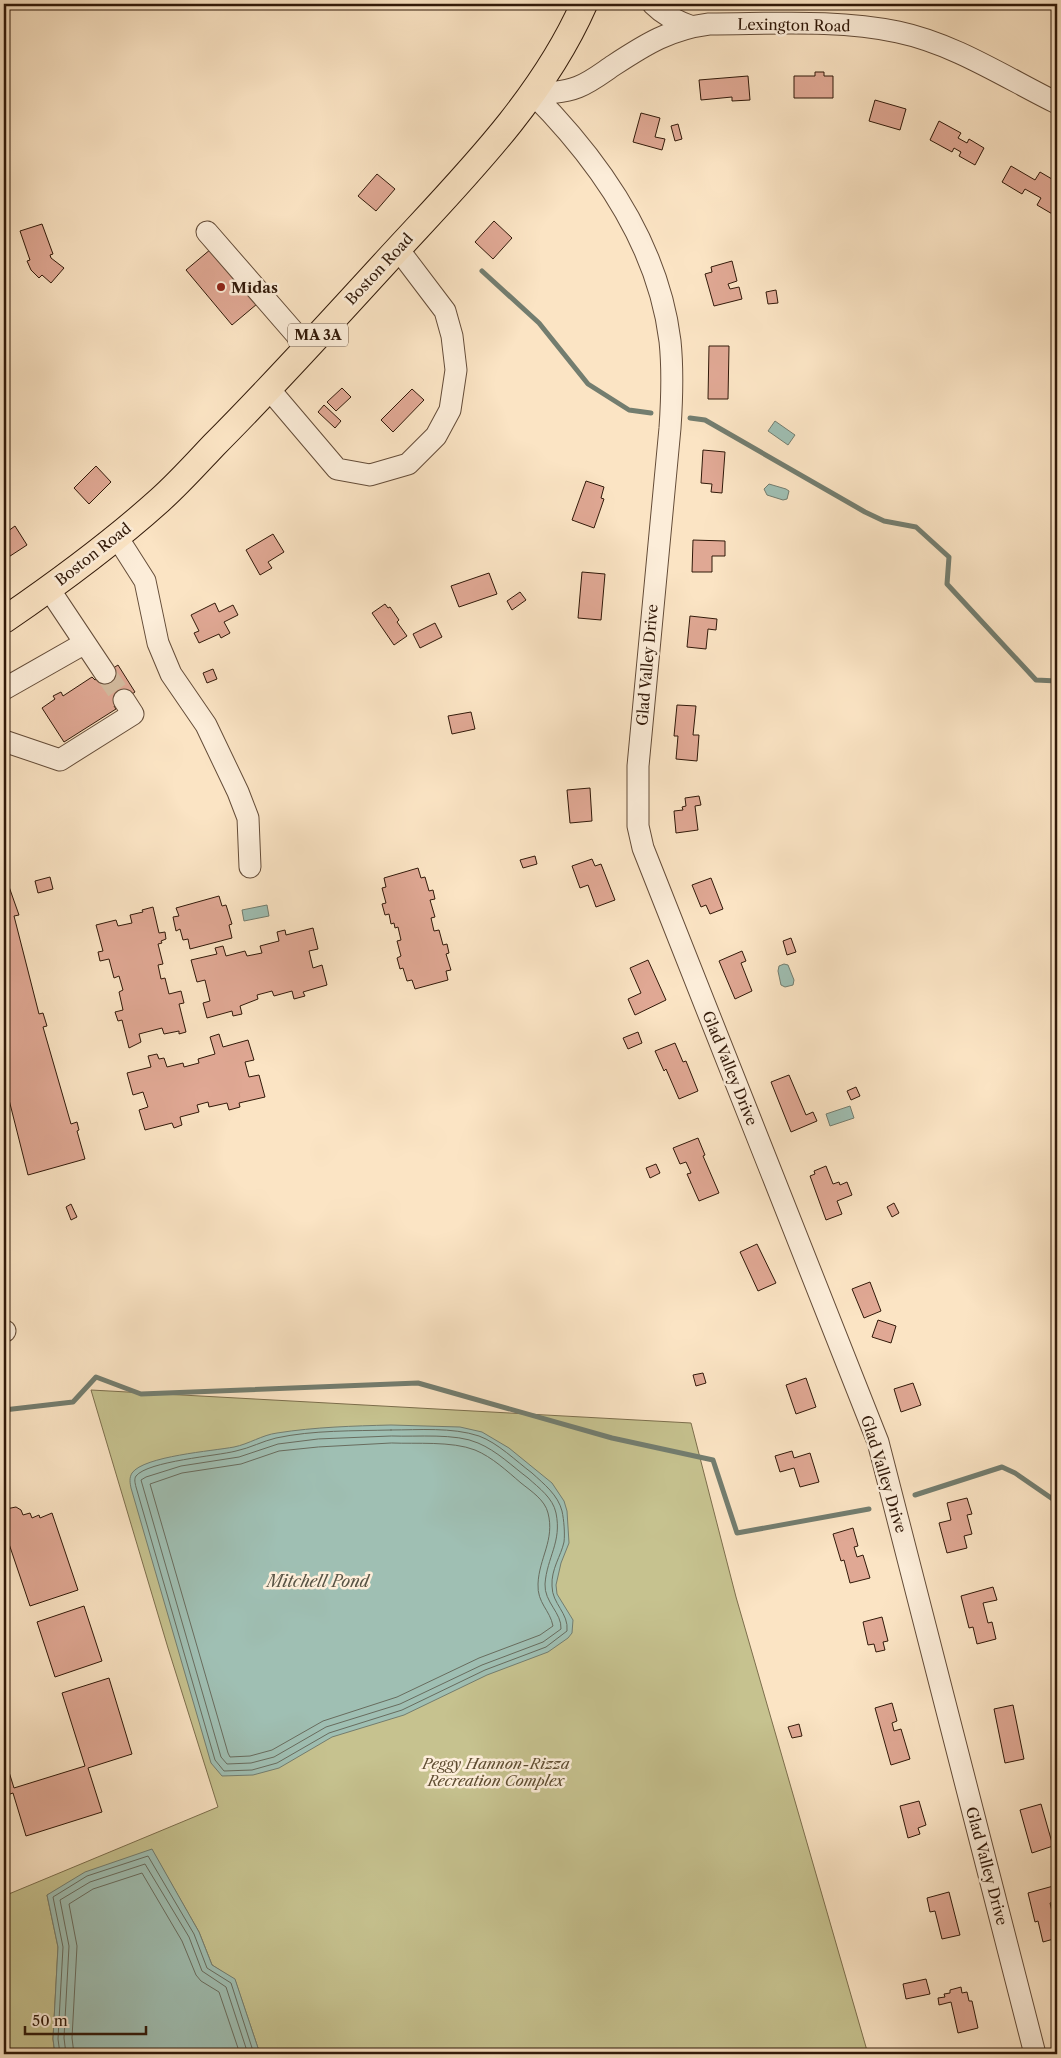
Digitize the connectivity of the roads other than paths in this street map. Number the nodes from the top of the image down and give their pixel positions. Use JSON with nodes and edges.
{"nodes":[{"id":1,"x":584,"y":4,"type":"edge"},
{"id":2,"x":653,"y":4,"type":"edge"},
{"id":3,"x":690,"y":26,"type":"junction"},
{"id":4,"x":532,"y":93,"type":"junction"},
{"id":5,"x":1057,"y":103,"type":"edge"},
{"id":6,"x":207,"y":232,"type":"dead end"},
{"id":7,"x":398,"y":249,"type":"junction"},
{"id":8,"x":307,"y":347,"type":"junction"},
{"id":9,"x":269,"y":389,"type":"junction"},
{"id":10,"x":117,"y":537,"type":"junction"},
{"id":11,"x":49,"y":589,"type":"junction"},
{"id":12,"x":4,"y":620,"type":"edge"},
{"id":13,"x":85,"y":642,"type":"junction"},
{"id":14,"x":105,"y":673,"type":"tunnel mouth"},
{"id":15,"x":4,"y":689,"type":"edge"},
{"id":16,"x":124,"y":700,"type":"tunnel mouth"},
{"id":17,"x":4,"y":741,"type":"edge"},
{"id":18,"x":250,"y":867,"type":"dead end"},
{"id":19,"x":1032,"y":2053,"type":"edge"}],
"edges":[{"from":1,"to":4,"type":"main road","name":"Boston Road","number":"MA 3A"},
{"from":2,"to":3,"type":"street"},
{"from":3,"to":4,"type":"street","name":"Lexington Road"},
{"from":3,"to":5,"type":"street","name":"Lexington Road"},
{"from":4,"to":7,"type":"main road","name":"Boston Road","number":"MA 3A"},
{"from":4,"to":19,"type":"street","name":"Glad Valley Drive"},
{"from":6,"to":8,"type":"street"},
{"from":7,"to":8,"type":"main road","name":"Boston Road","number":"MA 3A"},
{"from":7,"to":9,"type":"street"},
{"from":8,"to":9,"type":"main road","name":"Boston Road","number":"MA 3A"},
{"from":9,"to":10,"type":"main road","name":"Boston Road","number":"MA 3A"},
{"from":10,"to":11,"type":"main road","name":"Boston Road","number":"MA 3A"},
{"from":10,"to":18,"type":"street"},
{"from":11,"to":12,"type":"main road","name":"Boston Road","number":"MA 3A"},
{"from":11,"to":13,"type":"street"},
{"from":13,"to":14,"type":"street"},
{"from":13,"to":15,"type":"street"},
{"from":16,"to":17,"type":"street"}]}
